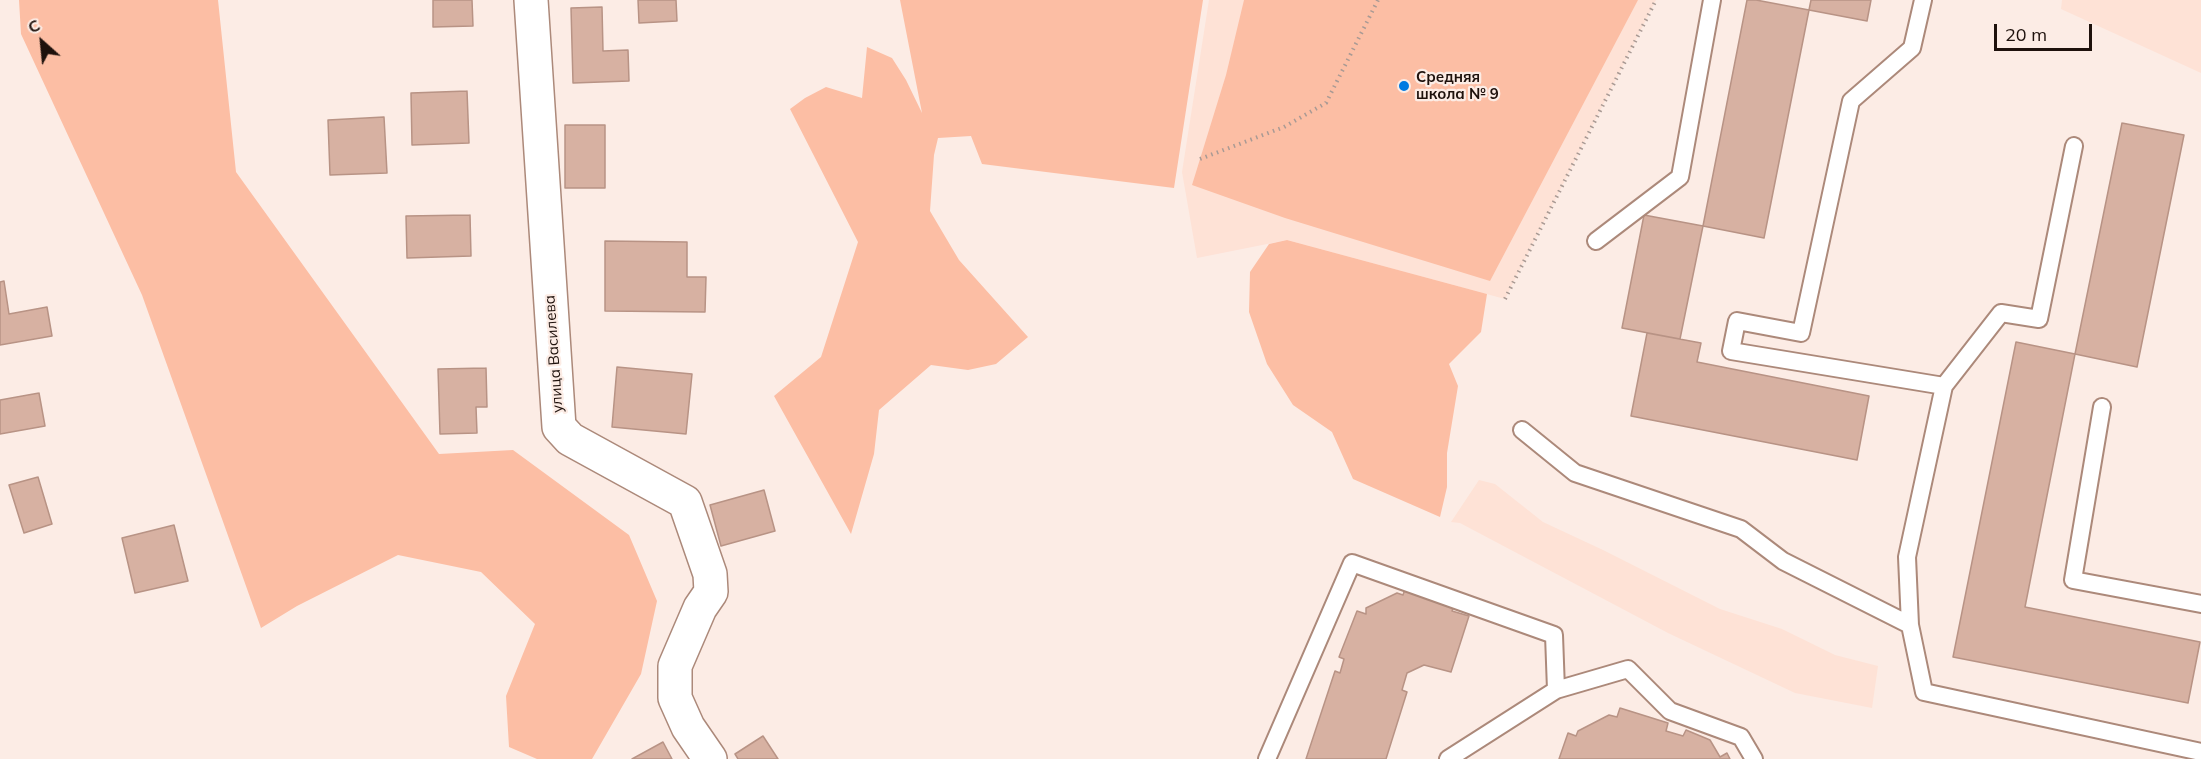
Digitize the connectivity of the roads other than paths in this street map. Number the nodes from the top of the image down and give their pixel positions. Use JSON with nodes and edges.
{"nodes":[{"id":1,"x":531,"y":0,"type":"edge"},
{"id":2,"x":1712,"y":0,"type":"edge"},
{"id":3,"x":1923,"y":0,"type":"edge"},
{"id":4,"x":2074,"y":146,"type":"dead end"},
{"id":5,"x":1596,"y":241,"type":"dead end"},
{"id":6,"x":1944,"y":386,"type":"junction"},
{"id":7,"x":2102,"y":407,"type":"dead end"},
{"id":8,"x":1522,"y":430,"type":"dead end"},
{"id":9,"x":2201,"y":604,"type":"edge"},
{"id":10,"x":1910,"y":625,"type":"junction"},
{"id":11,"x":1557,"y":690,"type":"junction"},
{"id":12,"x":2201,"y":752,"type":"edge"},
{"id":13,"x":710,"y":759,"type":"edge"},
{"id":14,"x":1267,"y":759,"type":"edge"},
{"id":15,"x":1448,"y":759,"type":"edge"},
{"id":16,"x":1754,"y":759,"type":"edge"}],
"edges":[{"from":1,"to":13,"type":"street","name":"улица Василева"},
{"from":2,"to":5,"type":"lane"},
{"from":3,"to":6,"type":"lane"},
{"from":4,"to":6,"type":"lane"},
{"from":6,"to":10,"type":"lane"},
{"from":7,"to":9,"type":"lane"},
{"from":8,"to":10,"type":"lane"},
{"from":10,"to":12,"type":"lane"},
{"from":11,"to":14,"type":"lane"},
{"from":11,"to":15,"type":"lane"},
{"from":11,"to":16,"type":"lane"}]}
